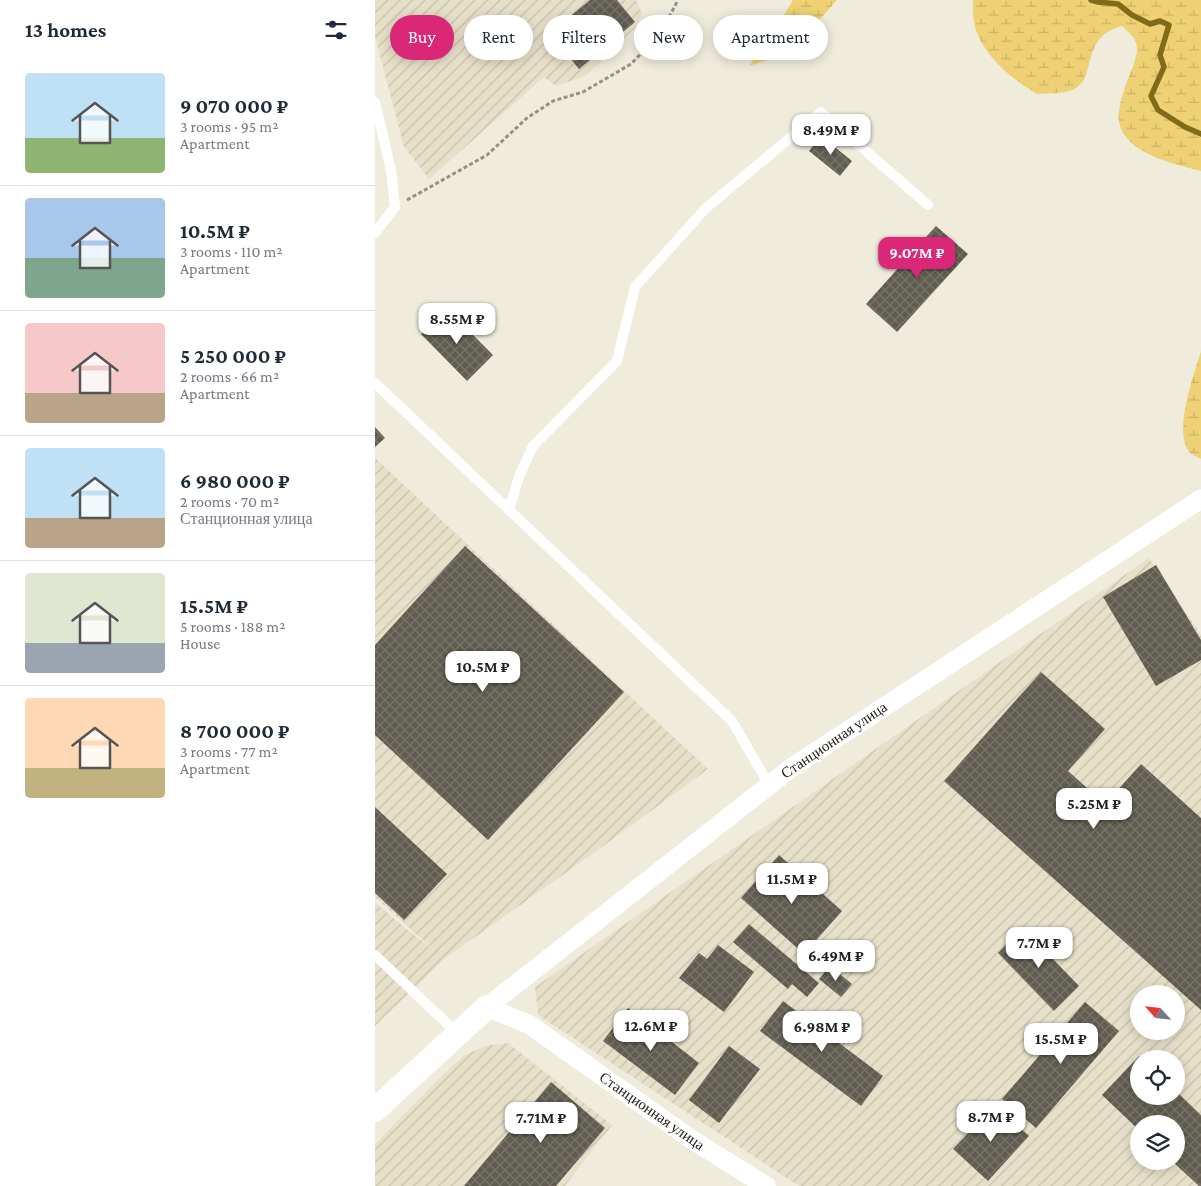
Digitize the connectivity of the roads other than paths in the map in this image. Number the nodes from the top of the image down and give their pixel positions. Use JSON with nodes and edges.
{"nodes":[{"id":1,"x":375,"y":102,"type":"edge"},
{"id":2,"x":928,"y":205,"type":"dead end"},
{"id":3,"x":375,"y":233,"type":"edge"},
{"id":4,"x":375,"y":383,"type":"edge"},
{"id":5,"x":1201,"y":499,"type":"edge"},
{"id":6,"x":509,"y":509,"type":"junction"},
{"id":7,"x":769,"y":785,"type":"junction"},
{"id":8,"x":375,"y":955,"type":"edge"},
{"id":9,"x":487,"y":1007,"type":"junction"},
{"id":10,"x":458,"y":1034,"type":"junction"},
{"id":11,"x":375,"y":1110,"type":"edge"},
{"id":12,"x":765,"y":1186,"type":"edge"}],
"edges":[{"from":1,"to":3,"type":"lane"},
{"from":2,"to":6,"type":"lane"},
{"from":4,"to":6,"type":"lane"},
{"from":5,"to":7,"type":"street","name":"Станционная улица"},
{"from":6,"to":7,"type":"lane"},
{"from":7,"to":9,"type":"street","name":"Станционная улица"},
{"from":8,"to":10,"type":"lane"},
{"from":9,"to":10,"type":"street","name":"Станционная улица"},
{"from":9,"to":12,"type":"street","name":"Станционная улица"},
{"from":10,"to":11,"type":"street","name":"Станционная улица"}]}
